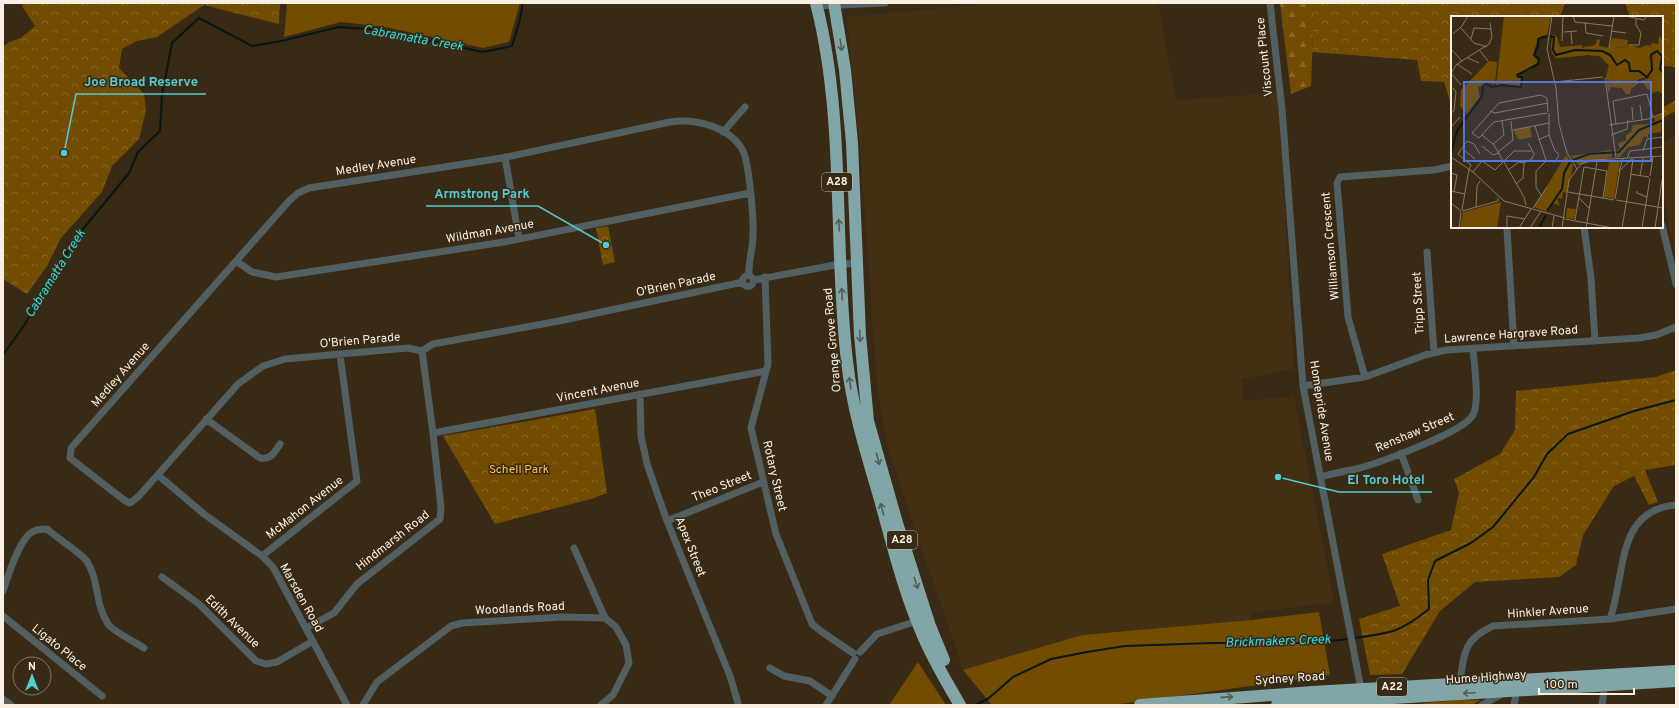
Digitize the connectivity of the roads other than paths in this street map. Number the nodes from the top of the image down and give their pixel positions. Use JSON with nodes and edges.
{"nodes":[{"id":1,"x":885,"y":3,"type":"edge"},
{"id":2,"x":1270,"y":3,"type":"edge"},
{"id":3,"x":826,"y":4,"type":"edge"},
{"id":4,"x":744,"y":107,"type":"dead end"},
{"id":5,"x":1282,"y":109,"type":"joint"},
{"id":6,"x":722,"y":132,"type":"junction"},
{"id":7,"x":505,"y":157,"type":"junction"},
{"id":8,"x":1451,"y":166,"type":"edge"},
{"id":9,"x":750,"y":193,"type":"junction"},
{"id":10,"x":1584,"y":228,"type":"edge"},
{"id":11,"x":1663,"y":228,"type":"edge"},
{"id":12,"x":1507,"y":229,"type":"dead end"},
{"id":13,"x":519,"y":239,"type":"junction"},
{"id":14,"x":1427,"y":252,"type":"dead end"},
{"id":15,"x":236,"y":261,"type":"junction"},
{"id":16,"x":857,"y":263,"type":"junction"},
{"id":17,"x":841,"y":264,"type":"junction"},
{"id":18,"x":751,"y":277,"type":"junction"},
{"id":19,"x":765,"y":277,"type":"junction"},
{"id":20,"x":1676,"y":284,"type":"edge"},
{"id":21,"x":1676,"y":327,"type":"edge"},
{"id":22,"x":1595,"y":341,"type":"junction"},
{"id":23,"x":1514,"y":346,"type":"junction"},
{"id":24,"x":1473,"y":348,"type":"junction"},
{"id":25,"x":422,"y":350,"type":"junction"},
{"id":26,"x":1434,"y":352,"type":"junction"},
{"id":27,"x":340,"y":355,"type":"junction"},
{"id":28,"x":766,"y":371,"type":"junction"},
{"id":29,"x":1365,"y":377,"type":"junction"},
{"id":30,"x":1303,"y":386,"type":"junction"},
{"id":31,"x":640,"y":394,"type":"junction"},
{"id":32,"x":206,"y":419,"type":"junction"},
{"id":33,"x":433,"y":433,"type":"junction"},
{"id":34,"x":280,"y":444,"type":"dead end"},
{"id":35,"x":1401,"y":453,"type":"junction"},
{"id":36,"x":158,"y":474,"type":"junction"},
{"id":37,"x":1321,"y":477,"type":"junction"},
{"id":38,"x":763,"y":482,"type":"junction"},
{"id":39,"x":1418,"y":500,"type":"dead end"},
{"id":40,"x":127,"y":502,"type":"joint"},
{"id":41,"x":1676,"y":505,"type":"edge"},
{"id":42,"x":667,"y":520,"type":"junction"},
{"id":43,"x":574,"y":548,"type":"dead end"},
{"id":44,"x":262,"y":556,"type":"junction"},
{"id":45,"x":162,"y":576,"type":"dead end"},
{"id":46,"x":3,"y":591,"type":"edge"},
{"id":47,"x":1676,"y":609,"type":"edge"},
{"id":48,"x":3,"y":616,"type":"edge"},
{"id":49,"x":605,"y":618,"type":"junction"},
{"id":50,"x":1610,"y":619,"type":"junction"},
{"id":51,"x":917,"y":621,"type":"junction"},
{"id":52,"x":306,"y":628,"type":"junction"},
{"id":53,"x":312,"y":641,"type":"junction"},
{"id":54,"x":144,"y":648,"type":"dead end"},
{"id":55,"x":856,"y":654,"type":"junction"},
{"id":56,"x":770,"y":668,"type":"dead end"},
{"id":57,"x":1676,"y":671,"type":"edge"},
{"id":58,"x":1676,"y":681,"type":"edge"},
{"id":59,"x":1442,"y":684,"type":"junction"},
{"id":60,"x":1460,"y":684,"type":"junction"},
{"id":61,"x":1605,"y":684,"type":"junction"},
{"id":62,"x":1512,"y":691,"type":"junction"},
{"id":63,"x":1362,"y":694,"type":"junction"},
{"id":64,"x":102,"y":696,"type":"dead end"},
{"id":65,"x":832,"y":696,"type":"junction"},
{"id":66,"x":3,"y":699,"type":"edge"},
{"id":67,"x":1415,"y":701,"type":"edge"},
{"id":68,"x":963,"y":703,"type":"edge"},
{"id":69,"x":738,"y":704,"type":"edge"},
{"id":70,"x":11,"y":705,"type":"edge"},
{"id":71,"x":347,"y":705,"type":"edge"},
{"id":72,"x":363,"y":705,"type":"edge"},
{"id":73,"x":601,"y":705,"type":"edge"},
{"id":74,"x":826,"y":705,"type":"edge"},
{"id":75,"x":1140,"y":705,"type":"edge"},
{"id":76,"x":1277,"y":705,"type":"edge"},
{"id":77,"x":1482,"y":705,"type":"edge"},
{"id":78,"x":1514,"y":705,"type":"edge"},
{"id":79,"x":1602,"y":705,"type":"edge"}],
"edges":[{"from":1,"to":3,"type":"street"},
{"from":2,"to":5,"type":"street","name":"Viscount Place"},
{"from":3,"to":16,"type":"highway","name":"Orange Grove Road","number":"A28","one_way":true},
{"from":17,"to":3,"type":"highway","name":"Orange Grove Road","number":"A28","one_way":true},
{"from":4,"to":6,"type":"street"},
{"from":5,"to":30,"type":"street","name":"Homepride Avenue"},
{"from":6,"to":7,"type":"street","name":"Medley Avenue"},
{"from":6,"to":9,"type":"street","name":"Medley Avenue"},
{"from":7,"to":13,"type":"street"},
{"from":7,"to":15,"type":"street","name":"Medley Avenue"},
{"from":8,"to":29,"type":"street","name":"Williamson Crescent"},
{"from":9,"to":13,"type":"street","name":"Wildman Avenue"},
{"from":9,"to":18,"type":"street","name":"Medley Avenue"},
{"from":10,"to":22,"type":"street"},
{"from":11,"to":20,"type":"street"},
{"from":12,"to":23,"type":"street"},
{"from":13,"to":15,"type":"street","name":"Wildman Avenue"},
{"from":14,"to":26,"type":"street","name":"Tripp Street"},
{"from":15,"to":40,"type":"street","name":"Medley Avenue"},
{"from":16,"to":17,"type":"street"},
{"from":16,"to":68,"type":"highway","name":"Orange Grove Road","number":"A28","one_way":true},
{"from":17,"to":19,"type":"street"},
{"from":51,"to":17,"type":"highway","name":"Orange Grove Road","number":"A28","one_way":true},
{"from":18,"to":19,"type":"street"},
{"from":18,"to":25,"type":"street","name":"O'Brien Parade"},
{"from":19,"to":28,"type":"street","name":"Rotary Street"},
{"from":21,"to":22,"type":"street","name":"Lawrence Hargrave Road"},
{"from":22,"to":23,"type":"street","name":"Lawrence Hargrave Road"},
{"from":23,"to":24,"type":"street","name":"Lawrence Hargrave Road"},
{"from":24,"to":26,"type":"street","name":"Lawrence Hargrave Road"},
{"from":24,"to":35,"type":"street","name":"Renshaw Street"},
{"from":25,"to":27,"type":"street","name":"O'Brien Parade"},
{"from":25,"to":33,"type":"street","name":"Hindmarsh Road"},
{"from":26,"to":29,"type":"street","name":"Lawrence Hargrave Road"},
{"from":27,"to":32,"type":"street","name":"O'Brien Parade"},
{"from":27,"to":44,"type":"street","name":"McMahon Avenue"},
{"from":28,"to":31,"type":"street","name":"Vincent Avenue"},
{"from":28,"to":38,"type":"street","name":"Rotary Street"},
{"from":29,"to":30,"type":"street","name":"Lawrence Hargrave Road"},
{"from":30,"to":37,"type":"street","name":"Homepride Avenue"},
{"from":31,"to":33,"type":"street","name":"Vincent Avenue"},
{"from":31,"to":42,"type":"street","name":"Apex Street"},
{"from":32,"to":34,"type":"street"},
{"from":32,"to":36,"type":"street","name":"O'Brien Parade"},
{"from":33,"to":52,"type":"street","name":"Hindmarsh Road"},
{"from":35,"to":37,"type":"street","name":"Renshaw Street"},
{"from":35,"to":39,"type":"street"},
{"from":36,"to":40,"type":"street","name":"O'Brien Parade"},
{"from":36,"to":44,"type":"street","name":"Marsden Road"},
{"from":37,"to":63,"type":"street","name":"Homepride Avenue"},
{"from":38,"to":42,"type":"street","name":"Theo Street"},
{"from":38,"to":55,"type":"street","name":"Rotary Street"},
{"from":41,"to":50,"type":"street"},
{"from":42,"to":69,"type":"street","name":"Apex Street"},
{"from":43,"to":49,"type":"street"},
{"from":44,"to":52,"type":"street","name":"Marsden Road"},
{"from":45,"to":53,"type":"street","name":"Edith Avenue"},
{"from":46,"to":54,"type":"street"},
{"from":47,"to":50,"type":"street","name":"Hinkler Avenue"},
{"from":48,"to":64,"type":"street","name":"Ligato Place"},
{"from":49,"to":72,"type":"street","name":"Woodlands Road"},
{"from":49,"to":73,"type":"street"},
{"from":50,"to":60,"type":"street","name":"Hinkler Avenue"},
{"from":51,"to":55,"type":"street"},
{"from":51,"to":68,"type":"highway","name":"Orange Grove Road","number":"A28"},
{"from":52,"to":53,"type":"street","name":"Marsden Road"},
{"from":53,"to":71,"type":"street","name":"Marsden Road"},
{"from":55,"to":65,"type":"street"},
{"from":56,"to":65,"type":"street"},
{"from":57,"to":60,"type":"highway","name":"Hume Highway","number":"A22"},
{"from":58,"to":61,"type":"highway","name":"Hume Highway","number":"A22"},
{"from":59,"to":60,"type":"highway","name":"Hume Highway","number":"A22"},
{"from":59,"to":63,"type":"highway","name":"Sydney Road","number":"A22"},
{"from":59,"to":67,"type":"street"},
{"from":61,"to":62,"type":"highway","name":"Hume Highway","number":"A22"},
{"from":61,"to":79,"type":"street"},
{"from":62,"to":67,"type":"highway","name":"Hume Highway","number":"A22","one_way":true},
{"from":62,"to":77,"type":"street"},
{"from":62,"to":78,"type":"street"},
{"from":63,"to":67,"type":"highway","name":"Sydney Road","number":"A22"},
{"from":75,"to":63,"type":"highway","name":"Sydney Road","number":"A22","one_way":true},
{"from":63,"to":76,"type":"highway","name":"Sydney Road","number":"A22"},
{"from":65,"to":74,"type":"street"},
{"from":66,"to":70,"type":"street"}]}
